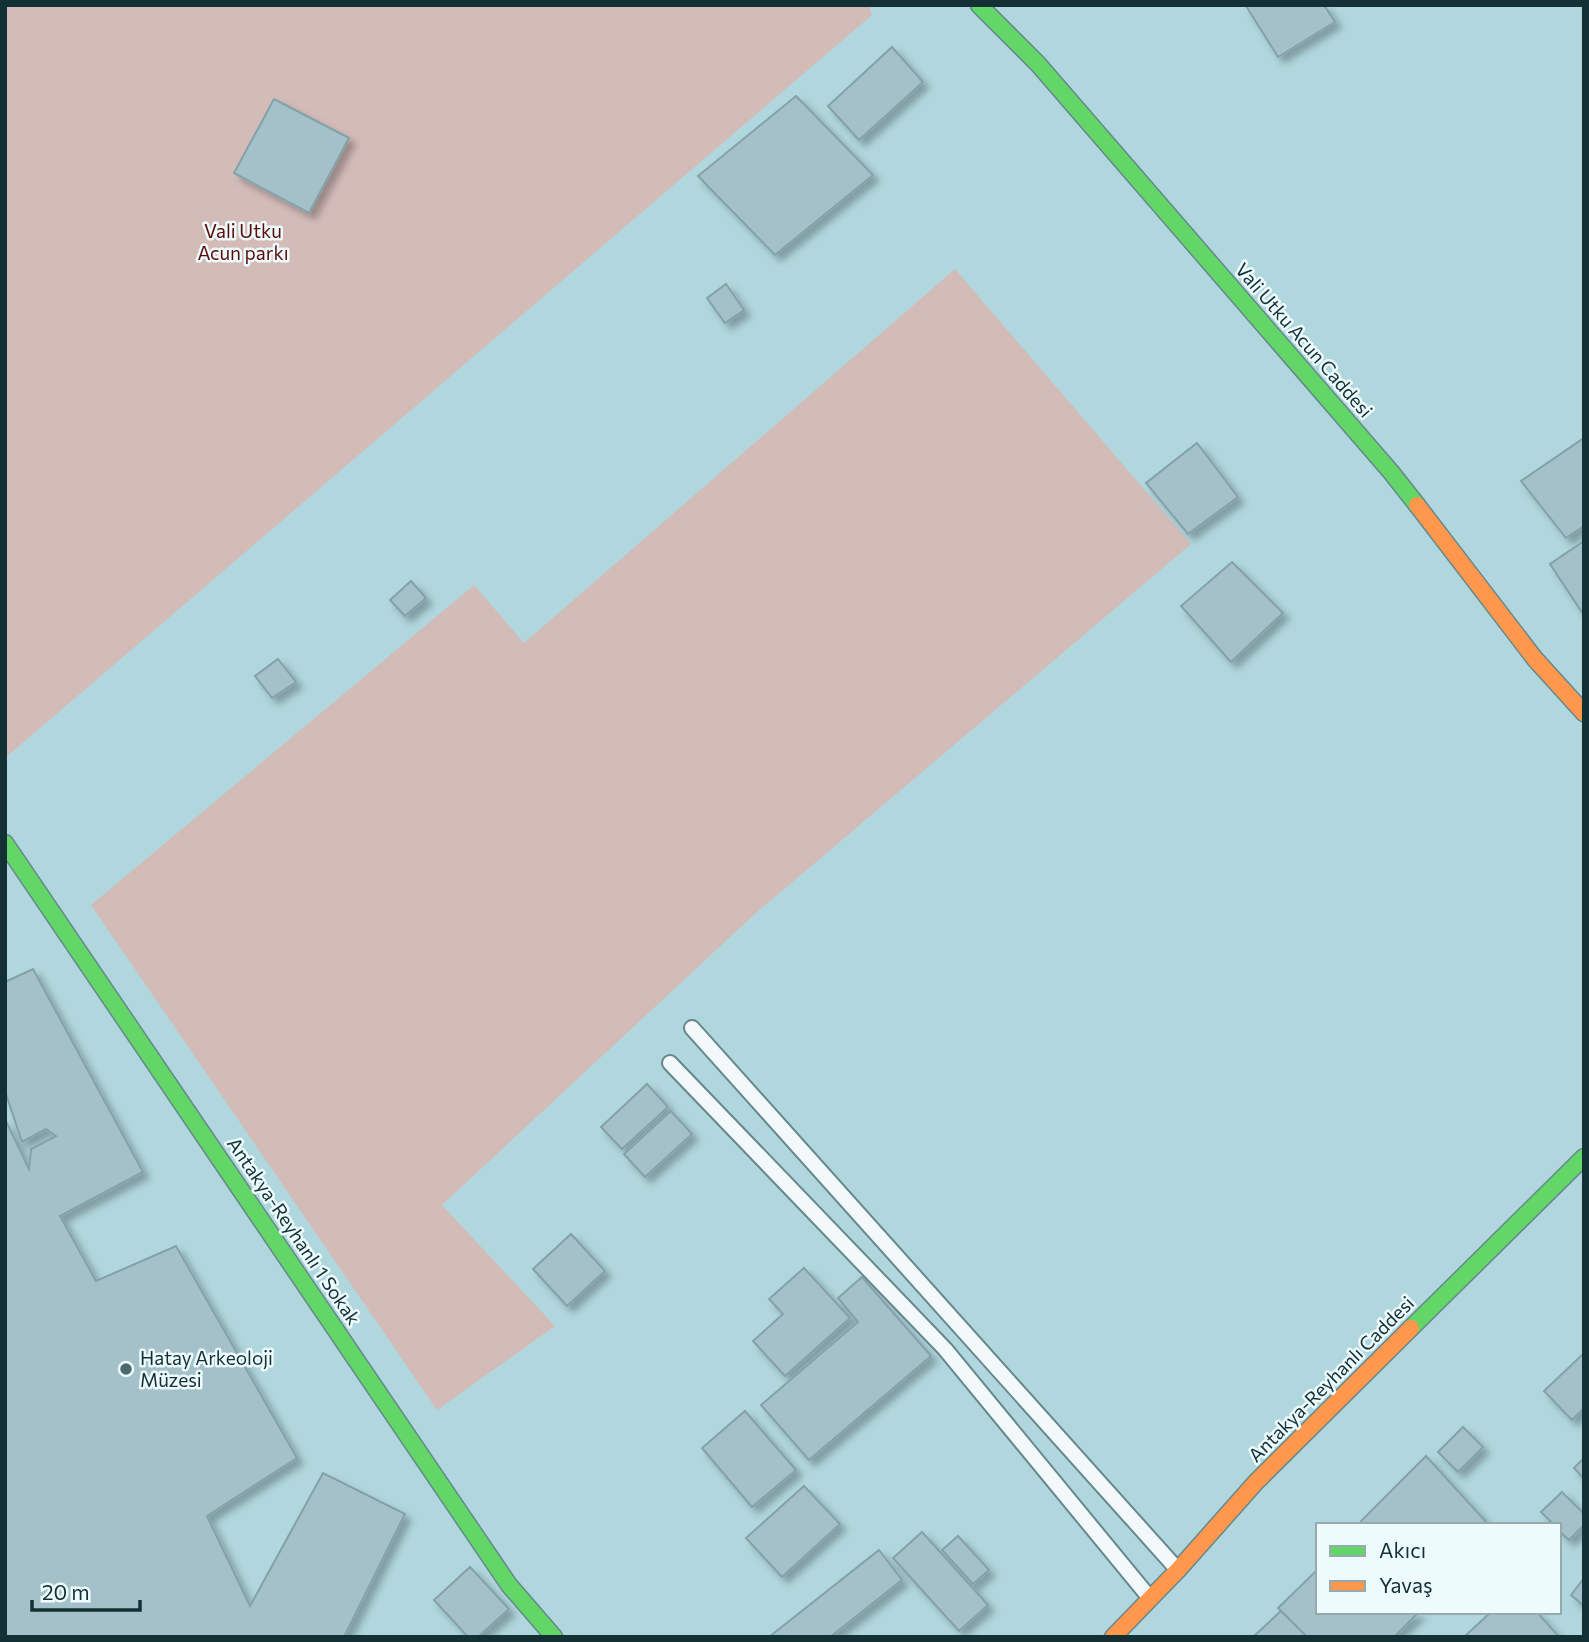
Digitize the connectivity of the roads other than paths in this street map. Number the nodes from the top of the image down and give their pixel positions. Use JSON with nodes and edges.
{"nodes":[{"id":1,"x":979,"y":5,"type":"edge"},
{"id":2,"x":1584,"y":713,"type":"edge"},
{"id":3,"x":5,"y":843,"type":"edge"},
{"id":4,"x":692,"y":1028,"type":"dead end"},
{"id":5,"x":670,"y":1063,"type":"dead end"},
{"id":6,"x":1584,"y":1157,"type":"edge"},
{"id":7,"x":1178,"y":1570,"type":"junction"},
{"id":8,"x":1150,"y":1599,"type":"junction"},
{"id":9,"x":554,"y":1637,"type":"edge"},
{"id":10,"x":1113,"y":1637,"type":"edge"}],
"edges":[{"from":1,"to":2,"type":"street","name":"Vali Utku Acun Caddesi"},
{"from":3,"to":9,"type":"street","name":"Antakya-Reyhanlı 1 Sokak"},
{"from":4,"to":7,"type":"lane"},
{"from":5,"to":8,"type":"lane"},
{"from":6,"to":7,"type":"street","name":"Antakya-Reyhanlı Caddesi"},
{"from":7,"to":8,"type":"street","name":"Antakya-Reyhanlı Caddesi"},
{"from":8,"to":10,"type":"street","name":"Antakya-Reyhanlı Caddesi"}]}
